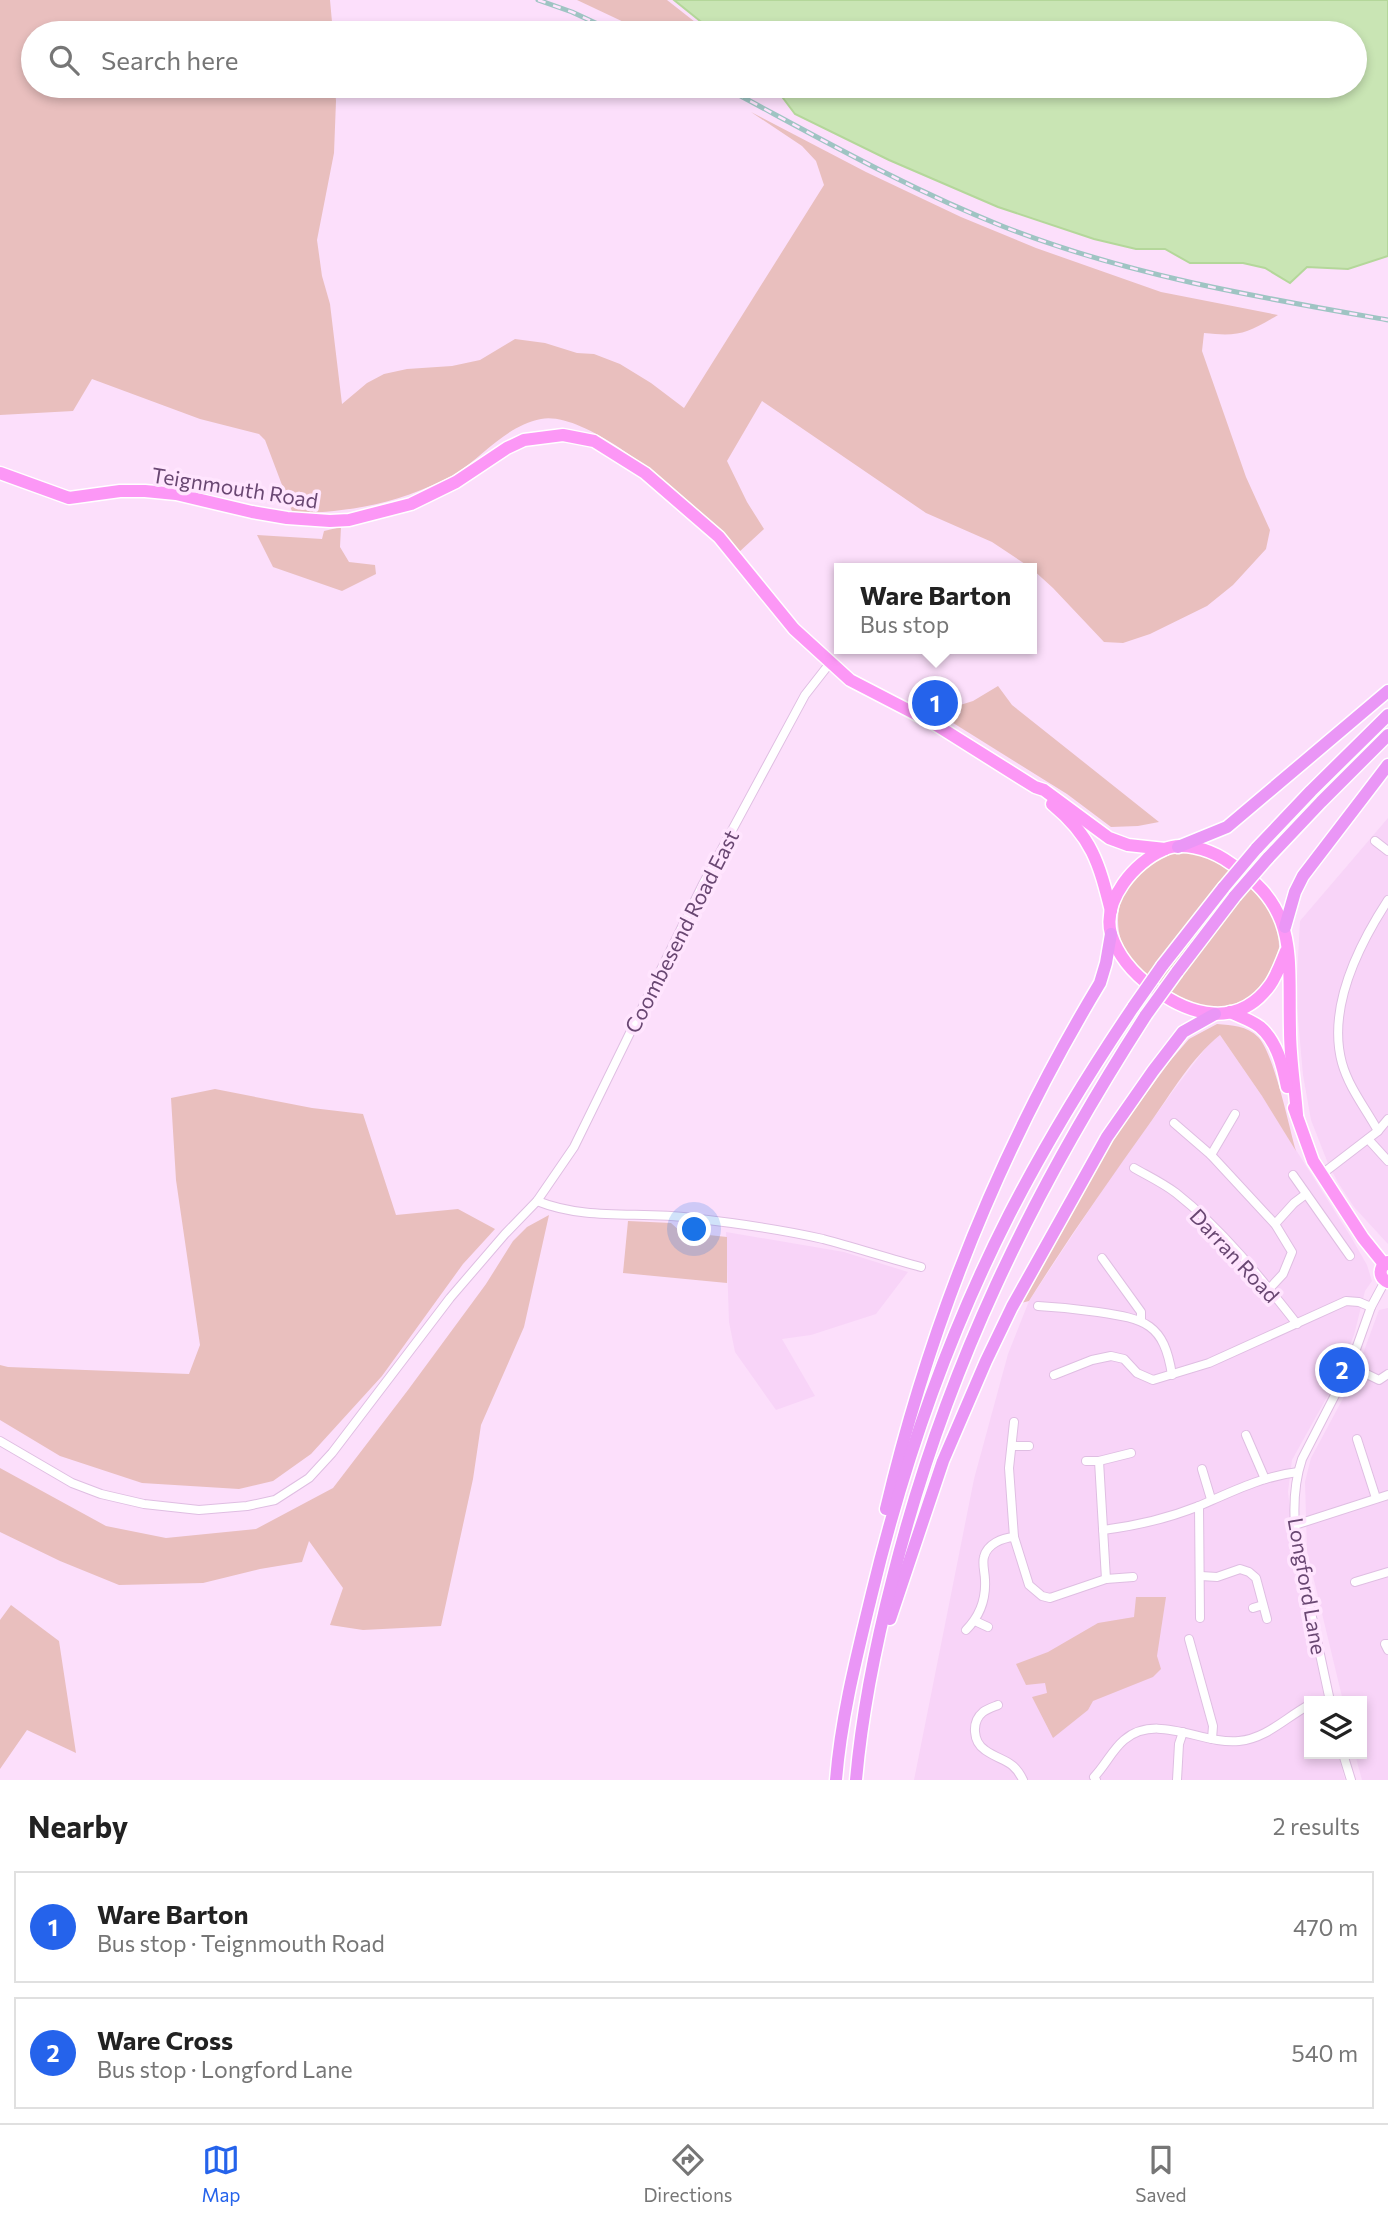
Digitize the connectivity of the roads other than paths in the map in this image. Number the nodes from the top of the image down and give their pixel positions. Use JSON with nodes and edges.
{"nodes":[{"id":1,"x":0,"y":473,"type":"edge"},
{"id":2,"x":830,"y":663,"type":"junction"},
{"id":3,"x":1388,"y":691,"type":"edge"},
{"id":4,"x":1388,"y":715,"type":"edge"},
{"id":5,"x":1388,"y":735,"type":"edge"},
{"id":6,"x":1388,"y":765,"type":"edge"},
{"id":7,"x":1035,"y":787,"type":"junction"},
{"id":8,"x":1374,"y":841,"type":"dead end"},
{"id":9,"x":1171,"y":848,"type":"junction"},
{"id":10,"x":1388,"y":850,"type":"edge"},
{"id":11,"x":1388,"y":900,"type":"edge"},
{"id":12,"x":1111,"y":911,"type":"junction"},
{"id":13,"x":1285,"y":927,"type":"junction"},
{"id":14,"x":1111,"y":934,"type":"junction"},
{"id":15,"x":1286,"y":951,"type":"junction"},
{"id":16,"x":1230,"y":1012,"type":"junction"},
{"id":17,"x":1214,"y":1014,"type":"junction"},
{"id":18,"x":1235,"y":1114,"type":"dead end"},
{"id":19,"x":1297,"y":1115,"type":"junction"},
{"id":20,"x":1388,"y":1119,"type":"edge"},
{"id":21,"x":1174,"y":1123,"type":"dead end"},
{"id":22,"x":1378,"y":1131,"type":"junction"},
{"id":23,"x":1368,"y":1139,"type":"junction"},
{"id":24,"x":1211,"y":1155,"type":"junction"},
{"id":25,"x":1388,"y":1161,"type":"edge"},
{"id":26,"x":1134,"y":1168,"type":"dead end"},
{"id":27,"x":1322,"y":1174,"type":"junction"},
{"id":28,"x":1293,"y":1175,"type":"dead end"},
{"id":29,"x":1306,"y":1194,"type":"junction"},
{"id":30,"x":537,"y":1201,"type":"junction"},
{"id":31,"x":1275,"y":1224,"type":"junction"},
{"id":32,"x":1350,"y":1256,"type":"dead end"},
{"id":33,"x":1102,"y":1258,"type":"dead end"},
{"id":34,"x":1386,"y":1263,"type":"edge"},
{"id":35,"x":921,"y":1268,"type":"dead end"},
{"id":36,"x":1387,"y":1282,"type":"edge"},
{"id":37,"x":1269,"y":1289,"type":"junction"},
{"id":38,"x":1038,"y":1306,"type":"dead end"},
{"id":39,"x":1371,"y":1307,"type":"junction"},
{"id":40,"x":1141,"y":1320,"type":"junction"},
{"id":41,"x":1297,"y":1324,"type":"junction"},
{"id":42,"x":1350,"y":1366,"type":"junction"},
{"id":43,"x":1388,"y":1374,"type":"edge"},
{"id":44,"x":1054,"y":1375,"type":"dead end"},
{"id":45,"x":1172,"y":1375,"type":"junction"},
{"id":46,"x":1014,"y":1422,"type":"dead end"},
{"id":47,"x":1246,"y":1435,"type":"dead end"},
{"id":48,"x":1357,"y":1439,"type":"dead end"},
{"id":49,"x":0,"y":1441,"type":"edge"},
{"id":50,"x":1013,"y":1446,"type":"junction"},
{"id":51,"x":1028,"y":1446,"type":"dead end"},
{"id":52,"x":1131,"y":1453,"type":"dead end"},
{"id":53,"x":1087,"y":1461,"type":"dead end"},
{"id":54,"x":1099,"y":1461,"type":"junction"},
{"id":55,"x":1202,"y":1469,"type":"dead end"},
{"id":56,"x":1297,"y":1472,"type":"junction"},
{"id":57,"x":1265,"y":1479,"type":"junction"},
{"id":58,"x":1388,"y":1495,"type":"edge"},
{"id":59,"x":1376,"y":1498,"type":"junction"},
{"id":60,"x":1211,"y":1499,"type":"junction"},
{"id":61,"x":1199,"y":1506,"type":"junction"},
{"id":62,"x":1296,"y":1525,"type":"junction"},
{"id":63,"x":1103,"y":1531,"type":"junction"},
{"id":64,"x":1014,"y":1537,"type":"junction"},
{"id":65,"x":881,"y":1555,"type":"junction"},
{"id":66,"x":1388,"y":1572,"type":"edge"},
{"id":67,"x":1201,"y":1576,"type":"junction"},
{"id":68,"x":1133,"y":1577,"type":"dead end"},
{"id":69,"x":1106,"y":1579,"type":"junction"},
{"id":70,"x":1355,"y":1582,"type":"dead end"},
{"id":71,"x":1264,"y":1605,"type":"junction"},
{"id":72,"x":1253,"y":1608,"type":"dead end"},
{"id":73,"x":1200,"y":1618,"type":"dead end"},
{"id":74,"x":1267,"y":1619,"type":"dead end"},
{"id":75,"x":975,"y":1621,"type":"junction"},
{"id":76,"x":988,"y":1627,"type":"dead end"},
{"id":77,"x":966,"y":1630,"type":"dead end"},
{"id":78,"x":1189,"y":1639,"type":"dead end"},
{"id":79,"x":875,"y":1657,"type":"junction"},
{"id":80,"x":1329,"y":1696,"type":"edge"},
{"id":81,"x":998,"y":1705,"type":"dead end"},
{"id":82,"x":1304,"y":1708,"type":"edge"},
{"id":83,"x":1182,"y":1732,"type":"junction"},
{"id":84,"x":1212,"y":1739,"type":"junction"},
{"id":85,"x":1345,"y":1759,"type":"edge"},
{"id":86,"x":1094,"y":1779,"type":"edge"},
{"id":87,"x":836,"y":1780,"type":"edge"},
{"id":88,"x":856,"y":1780,"type":"edge"},
{"id":89,"x":1023,"y":1780,"type":"edge"},
{"id":90,"x":1177,"y":1780,"type":"edge"},
{"id":91,"x":1351,"y":1780,"type":"edge"}],
"edges":[{"from":1,"to":2,"type":"main road","name":"Teignmouth Road"},
{"from":2,"to":7,"type":"main road","name":"Teignmouth Road"},
{"from":2,"to":30,"type":"street","name":"Coombesend Road East"},
{"from":3,"to":9,"type":"highway"},
{"from":4,"to":65,"type":"highway","bridge":true},
{"from":5,"to":79,"type":"highway","bridge":true},
{"from":6,"to":13,"type":"highway"},
{"from":7,"to":9,"type":"main road","name":"Teignmouth Road"},
{"from":7,"to":12,"type":"main road","name":"Teignmouth Road"},
{"from":8,"to":10,"type":"street"},
{"from":9,"to":12,"type":"main road"},
{"from":9,"to":13,"type":"main road"},
{"from":11,"to":22,"type":"street"},
{"from":12,"to":14,"type":"main road"},
{"from":13,"to":15,"type":"main road"},
{"from":14,"to":17,"type":"main road"},
{"from":14,"to":65,"type":"highway"},
{"from":15,"to":16,"type":"main road"},
{"from":15,"to":19,"type":"main road"},
{"from":16,"to":17,"type":"main road"},
{"from":16,"to":19,"type":"main road"},
{"from":17,"to":79,"type":"highway"},
{"from":18,"to":24,"type":"street"},
{"from":19,"to":27,"type":"main road"},
{"from":20,"to":22,"type":"street"},
{"from":21,"to":24,"type":"street"},
{"from":22,"to":23,"type":"street"},
{"from":23,"to":25,"type":"street"},
{"from":23,"to":27,"type":"street"},
{"from":24,"to":31,"type":"street"},
{"from":26,"to":37,"type":"street","name":"Darran Road"},
{"from":27,"to":34,"type":"main road"},
{"from":28,"to":29,"type":"street"},
{"from":29,"to":31,"type":"street"},
{"from":29,"to":32,"type":"street"},
{"from":30,"to":35,"type":"street"},
{"from":30,"to":49,"type":"street","name":"Coombesend Road East"},
{"from":31,"to":37,"type":"street"},
{"from":33,"to":40,"type":"street"},
{"from":34,"to":36,"type":"main road"},
{"from":36,"to":39,"type":"street","name":"Longford Lane"},
{"from":37,"to":41,"type":"street","name":"Darran Road"},
{"from":38,"to":40,"type":"street"},
{"from":39,"to":41,"type":"street"},
{"from":39,"to":42,"type":"street","name":"Longford Lane"},
{"from":40,"to":45,"type":"street"},
{"from":41,"to":45,"type":"street"},
{"from":42,"to":43,"type":"street"},
{"from":42,"to":56,"type":"street","name":"Longford Lane"},
{"from":44,"to":45,"type":"street"},
{"from":46,"to":50,"type":"street"},
{"from":47,"to":57,"type":"street"},
{"from":48,"to":59,"type":"street"},
{"from":50,"to":51,"type":"street"},
{"from":50,"to":64,"type":"street"},
{"from":52,"to":54,"type":"street"},
{"from":53,"to":54,"type":"street"},
{"from":54,"to":63,"type":"street"},
{"from":55,"to":60,"type":"street"},
{"from":56,"to":57,"type":"street"},
{"from":56,"to":62,"type":"street","name":"Longford Lane"},
{"from":57,"to":60,"type":"street"},
{"from":58,"to":59,"type":"street"},
{"from":59,"to":62,"type":"street"},
{"from":60,"to":61,"type":"street"},
{"from":61,"to":63,"type":"street"},
{"from":61,"to":67,"type":"street"},
{"from":62,"to":80,"type":"street","name":"Longford Lane"},
{"from":63,"to":69,"type":"street"},
{"from":64,"to":69,"type":"street"},
{"from":64,"to":75,"type":"street"},
{"from":65,"to":87,"type":"highway"},
{"from":66,"to":70,"type":"street"},
{"from":67,"to":71,"type":"street"},
{"from":67,"to":73,"type":"street"},
{"from":68,"to":69,"type":"street"},
{"from":71,"to":72,"type":"street"},
{"from":71,"to":74,"type":"street"},
{"from":75,"to":76,"type":"street"},
{"from":75,"to":77,"type":"street"},
{"from":78,"to":84,"type":"street"},
{"from":79,"to":88,"type":"highway"},
{"from":81,"to":89,"type":"street"},
{"from":82,"to":84,"type":"street"},
{"from":83,"to":84,"type":"street"},
{"from":83,"to":86,"type":"street"},
{"from":83,"to":90,"type":"street"},
{"from":85,"to":91,"type":"street"}]}
